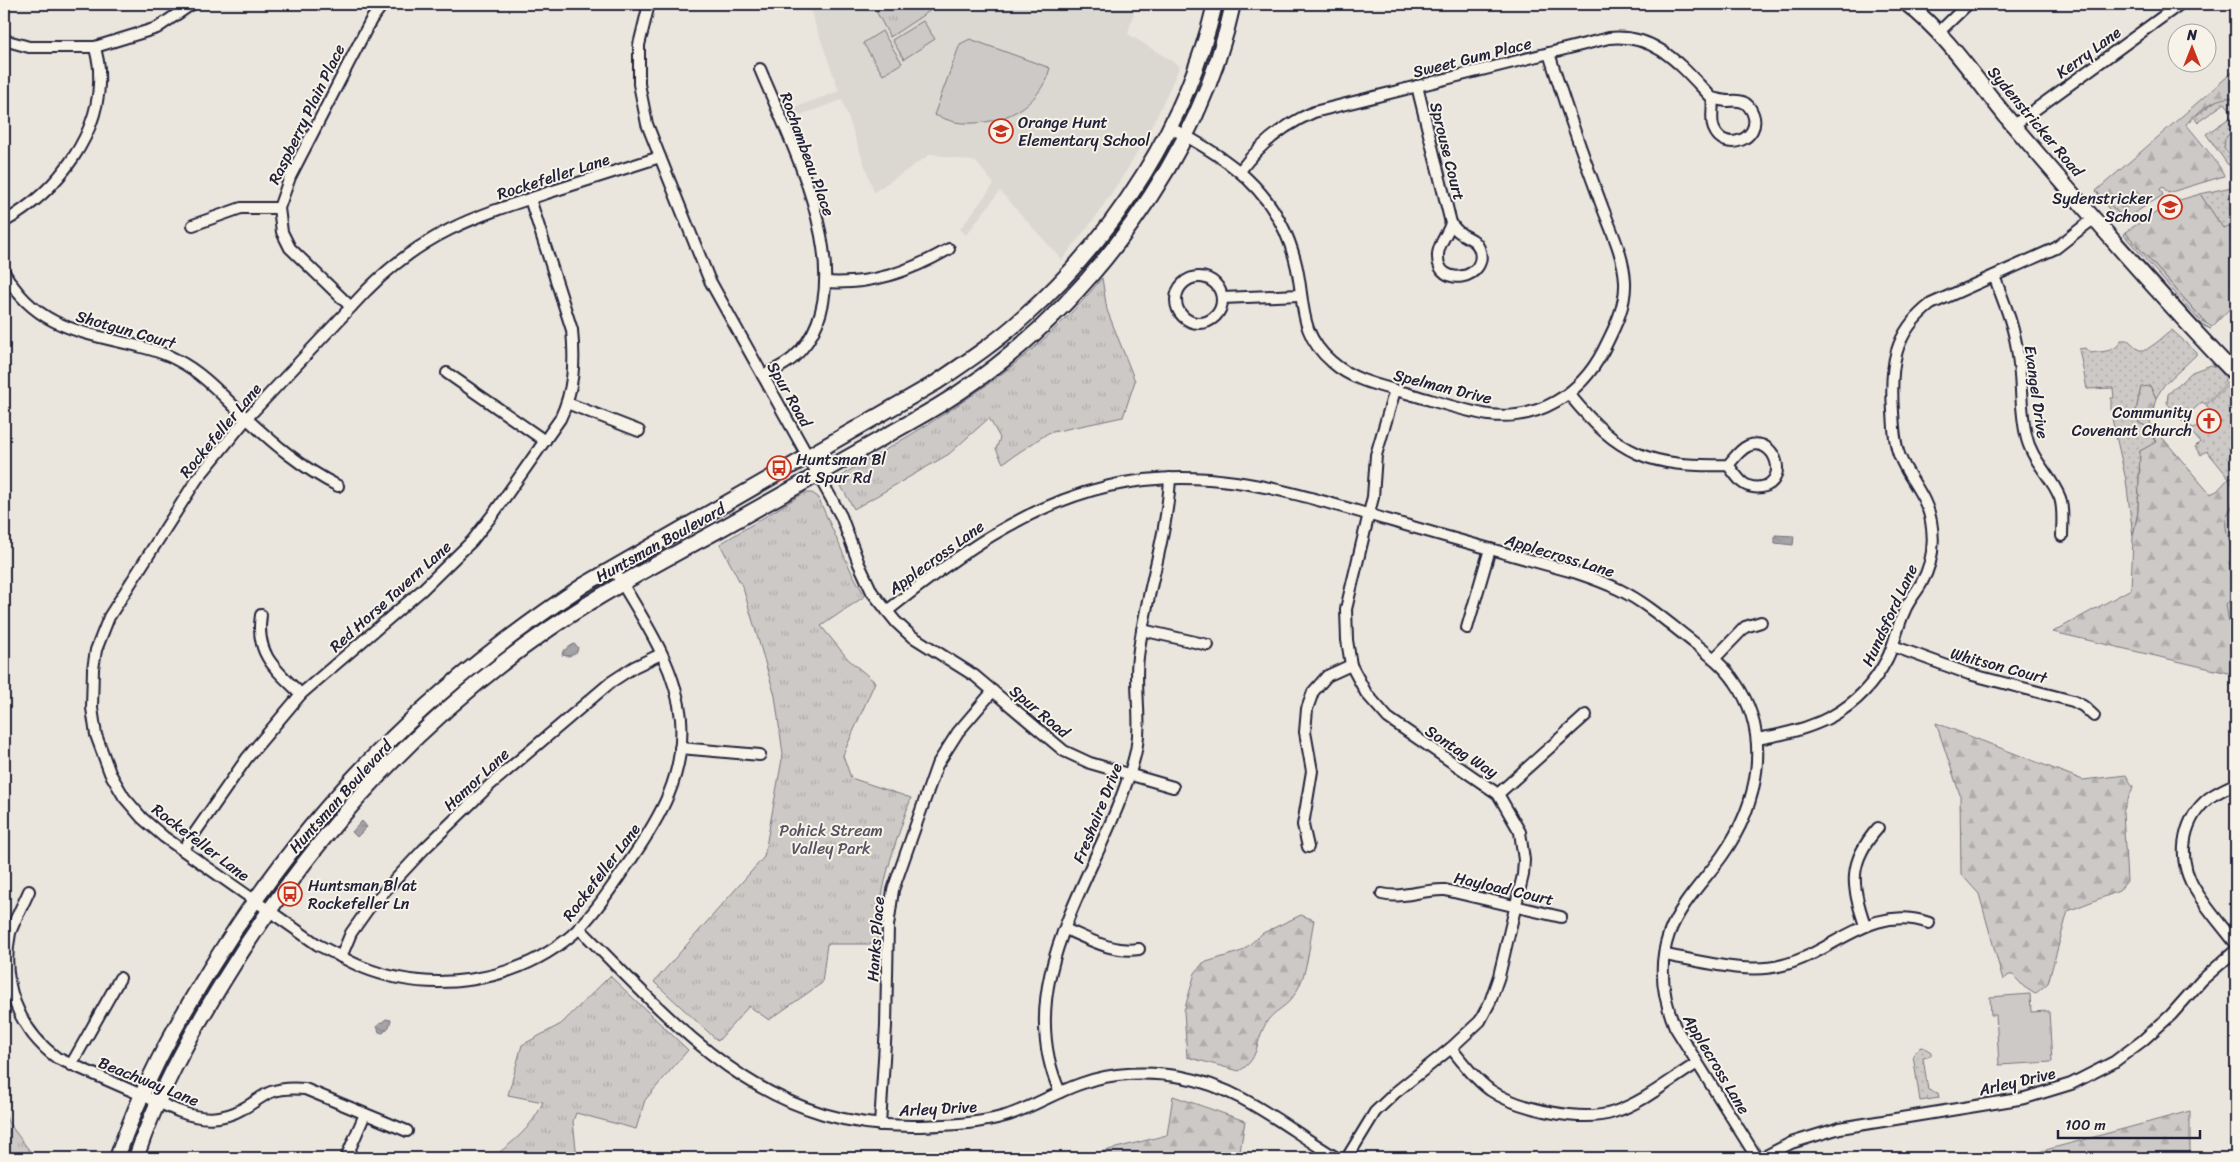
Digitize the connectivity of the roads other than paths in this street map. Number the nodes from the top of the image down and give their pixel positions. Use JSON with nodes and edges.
{"nodes":[{"id":1,"x":192,"y":4,"type":"edge"},
{"id":2,"x":382,"y":4,"type":"edge"},
{"id":3,"x":649,"y":4,"type":"edge"},
{"id":4,"x":1214,"y":4,"type":"edge"},
{"id":5,"x":1233,"y":4,"type":"edge"},
{"id":6,"x":1907,"y":4,"type":"edge"},
{"id":7,"x":1968,"y":4,"type":"edge"},
{"id":8,"x":2180,"y":4,"type":"edge"},
{"id":9,"x":1939,"y":32,"type":"junction"},
{"id":10,"x":4,"y":40,"type":"edge"},
{"id":11,"x":95,"y":47,"type":"junction"},
{"id":12,"x":1549,"y":53,"type":"junction"},
{"id":13,"x":760,"y":69,"type":"dead end"},
{"id":14,"x":1416,"y":86,"type":"junction"},
{"id":15,"x":1712,"y":98,"type":"junction"},
{"id":16,"x":2014,"y":125,"type":"junction"},
{"id":17,"x":1169,"y":127,"type":"junction"},
{"id":18,"x":1185,"y":136,"type":"junction"},
{"id":19,"x":660,"y":157,"type":"junction"},
{"id":20,"x":1240,"y":171,"type":"junction"},
{"id":21,"x":530,"y":199,"type":"junction"},
{"id":22,"x":279,"y":208,"type":"junction"},
{"id":23,"x":2093,"y":218,"type":"junction"},
{"id":24,"x":4,"y":222,"type":"edge"},
{"id":25,"x":1451,"y":223,"type":"junction"},
{"id":26,"x":193,"y":225,"type":"dead end"},
{"id":27,"x":948,"y":249,"type":"dead end"},
{"id":28,"x":4,"y":272,"type":"edge"},
{"id":29,"x":1994,"y":276,"type":"junction"},
{"id":30,"x":825,"y":282,"type":"junction"},
{"id":31,"x":1300,"y":295,"type":"junction"},
{"id":32,"x":1222,"y":298,"type":"junction"},
{"id":33,"x":351,"y":307,"type":"junction"},
{"id":34,"x":447,"y":373,"type":"dead end"},
{"id":35,"x":2236,"y":375,"type":"edge"},
{"id":36,"x":763,"y":376,"type":"junction"},
{"id":37,"x":1395,"y":390,"type":"junction"},
{"id":38,"x":1569,"y":394,"type":"junction"},
{"id":39,"x":567,"y":403,"type":"junction"},
{"id":40,"x":247,"y":418,"type":"junction"},
{"id":41,"x":639,"y":431,"type":"dead end"},
{"id":42,"x":545,"y":441,"type":"junction"},
{"id":43,"x":809,"y":457,"type":"junction"},
{"id":44,"x":1728,"y":466,"type":"junction"},
{"id":45,"x":818,"y":474,"type":"junction"},
{"id":46,"x":1170,"y":478,"type":"junction"},
{"id":47,"x":338,"y":486,"type":"dead end"},
{"id":48,"x":1369,"y":515,"type":"junction"},
{"id":49,"x":2062,"y":536,"type":"dead end"},
{"id":50,"x":1490,"y":549,"type":"junction"},
{"id":51,"x":614,"y":568,"type":"junction"},
{"id":52,"x":622,"y":583,"type":"junction"},
{"id":53,"x":887,"y":611,"type":"junction"},
{"id":54,"x":261,"y":615,"type":"dead end"},
{"id":55,"x":1761,"y":622,"type":"dead end"},
{"id":56,"x":1467,"y":628,"type":"dead end"},
{"id":57,"x":1142,"y":630,"type":"junction"},
{"id":58,"x":1208,"y":645,"type":"dead end"},
{"id":59,"x":1893,"y":646,"type":"junction"},
{"id":60,"x":660,"y":654,"type":"junction"},
{"id":61,"x":1714,"y":658,"type":"junction"},
{"id":62,"x":1352,"y":665,"type":"junction"},
{"id":63,"x":993,"y":690,"type":"junction"},
{"id":64,"x":302,"y":694,"type":"junction"},
{"id":65,"x":1586,"y":715,"type":"dead end"},
{"id":66,"x":2094,"y":716,"type":"dead end"},
{"id":67,"x":1757,"y":739,"type":"junction"},
{"id":68,"x":680,"y":748,"type":"junction"},
{"id":69,"x":760,"y":755,"type":"dead end"},
{"id":70,"x":1130,"y":775,"type":"junction"},
{"id":71,"x":2236,"y":783,"type":"edge"},
{"id":72,"x":1173,"y":787,"type":"dead end"},
{"id":73,"x":1498,"y":794,"type":"junction"},
{"id":74,"x":1878,"y":828,"type":"dead end"},
{"id":75,"x":1308,"y":847,"type":"dead end"},
{"id":76,"x":183,"y":850,"type":"junction"},
{"id":77,"x":29,"y":891,"type":"dead end"},
{"id":78,"x":1382,"y":894,"type":"dead end"},
{"id":79,"x":255,"y":900,"type":"junction"},
{"id":80,"x":1515,"y":906,"type":"junction"},
{"id":81,"x":269,"y":910,"type":"junction"},
{"id":82,"x":1561,"y":917,"type":"dead end"},
{"id":83,"x":1929,"y":923,"type":"dead end"},
{"id":84,"x":1865,"y":925,"type":"junction"},
{"id":85,"x":579,"y":928,"type":"junction"},
{"id":86,"x":1066,"y":929,"type":"junction"},
{"id":87,"x":2236,"y":944,"type":"edge"},
{"id":88,"x":1139,"y":950,"type":"dead end"},
{"id":89,"x":2236,"y":950,"type":"edge"},
{"id":90,"x":1665,"y":955,"type":"junction"},
{"id":91,"x":341,"y":957,"type":"junction"},
{"id":92,"x":120,"y":978,"type":"dead end"},
{"id":93,"x":1451,"y":1048,"type":"junction"},
{"id":94,"x":1696,"y":1064,"type":"junction"},
{"id":95,"x":71,"y":1065,"type":"junction"},
{"id":96,"x":1060,"y":1092,"type":"junction"},
{"id":97,"x":141,"y":1096,"type":"junction"},
{"id":98,"x":158,"y":1103,"type":"junction"},
{"id":99,"x":366,"y":1114,"type":"junction"},
{"id":100,"x":880,"y":1125,"type":"junction"},
{"id":101,"x":407,"y":1131,"type":"dead end"},
{"id":102,"x":117,"y":1158,"type":"edge"},
{"id":103,"x":136,"y":1158,"type":"edge"},
{"id":104,"x":346,"y":1158,"type":"edge"},
{"id":105,"x":1337,"y":1158,"type":"edge"},
{"id":106,"x":1347,"y":1158,"type":"edge"},
{"id":107,"x":1757,"y":1158,"type":"edge"},
{"id":108,"x":1762,"y":1158,"type":"edge"}],
"edges":[{"from":1,"to":11,"type":"street"},
{"from":2,"to":22,"type":"street","name":"Raspberry Plain Place"},
{"from":3,"to":19,"type":"street","name":"Spur Road"},
{"from":4,"to":17,"type":"street","name":"Huntsman Boulevard"},
{"from":5,"to":18,"type":"street","name":"Huntsman Boulevard"},
{"from":6,"to":9,"type":"street","name":"Sydenstricker Road"},
{"from":7,"to":9,"type":"street"},
{"from":8,"to":16,"type":"street","name":"Kerry Lane"},
{"from":9,"to":16,"type":"street","name":"Sydenstricker Road"},
{"from":10,"to":11,"type":"street"},
{"from":11,"to":24,"type":"street"},
{"from":12,"to":14,"type":"street","name":"Sweet Gum Place"},
{"from":12,"to":15,"type":"street","name":"Sweet Gum Place"},
{"from":12,"to":38,"type":"street","name":"Spelman Drive"},
{"from":13,"to":30,"type":"street","name":"Rochambeau Place"},
{"from":14,"to":20,"type":"street","name":"Sweet Gum Place"},
{"from":14,"to":25,"type":"street","name":"Sprouse Court"},
{"from":15,"to":15,"type":"street"},
{"from":16,"to":23,"type":"street","name":"Sydenstricker Road"},
{"from":17,"to":18,"type":"street","name":"Spelman Drive"},
{"from":17,"to":43,"type":"street","name":"Huntsman Boulevard"},
{"from":18,"to":20,"type":"street","name":"Spelman Drive"},
{"from":18,"to":45,"type":"street","name":"Huntsman Boulevard"},
{"from":19,"to":21,"type":"street","name":"Rockefeller Lane"},
{"from":19,"to":36,"type":"street","name":"Spur Road"},
{"from":20,"to":31,"type":"street","name":"Spelman Drive"},
{"from":21,"to":33,"type":"street","name":"Rockefeller Lane"},
{"from":21,"to":39,"type":"street","name":"Red Horse Tavern Lane"},
{"from":22,"to":26,"type":"street"},
{"from":22,"to":33,"type":"street","name":"Raspberry Plain Place"},
{"from":23,"to":29,"type":"street","name":"Hundsford Lane"},
{"from":23,"to":35,"type":"street","name":"Sydenstricker Road"},
{"from":25,"to":25,"type":"street"},
{"from":27,"to":30,"type":"street"},
{"from":28,"to":40,"type":"street","name":"Shotgun Court"},
{"from":29,"to":49,"type":"street","name":"Evangel Drive"},
{"from":29,"to":59,"type":"street","name":"Hundsford Lane"},
{"from":30,"to":36,"type":"street","name":"Rochambeau Place"},
{"from":31,"to":32,"type":"street"},
{"from":31,"to":37,"type":"street","name":"Spelman Drive"},
{"from":32,"to":32,"type":"street"},
{"from":33,"to":40,"type":"street","name":"Rockefeller Lane"},
{"from":34,"to":42,"type":"street"},
{"from":36,"to":43,"type":"street","name":"Spur Road"},
{"from":37,"to":38,"type":"street","name":"Spelman Drive"},
{"from":37,"to":48,"type":"street","name":"Sontag Way"},
{"from":38,"to":44,"type":"street"},
{"from":39,"to":41,"type":"street"},
{"from":39,"to":42,"type":"street","name":"Red Horse Tavern Lane"},
{"from":40,"to":47,"type":"street","name":"Shotgun Court"},
{"from":40,"to":76,"type":"street","name":"Rockefeller Lane"},
{"from":42,"to":64,"type":"street","name":"Red Horse Tavern Lane"},
{"from":43,"to":45,"type":"street","name":"Spur Road"},
{"from":43,"to":51,"type":"street","name":"Huntsman Boulevard"},
{"from":44,"to":44,"type":"street"},
{"from":45,"to":52,"type":"street","name":"Huntsman Boulevard"},
{"from":45,"to":53,"type":"street","name":"Spur Road"},
{"from":46,"to":48,"type":"street","name":"Applecross Lane"},
{"from":46,"to":53,"type":"street","name":"Applecross Lane"},
{"from":46,"to":57,"type":"street","name":"Freshaire Drive"},
{"from":48,"to":50,"type":"street","name":"Applecross Lane"},
{"from":48,"to":62,"type":"street","name":"Sontag Way"},
{"from":50,"to":56,"type":"street"},
{"from":50,"to":61,"type":"street","name":"Applecross Lane"},
{"from":51,"to":52,"type":"street","name":"Rockefeller Lane"},
{"from":51,"to":79,"type":"street","name":"Huntsman Boulevard"},
{"from":52,"to":60,"type":"street","name":"Rockefeller Lane"},
{"from":52,"to":81,"type":"street","name":"Huntsman Boulevard"},
{"from":53,"to":63,"type":"street","name":"Spur Road"},
{"from":54,"to":64,"type":"street"},
{"from":55,"to":61,"type":"street"},
{"from":57,"to":58,"type":"street"},
{"from":57,"to":70,"type":"street","name":"Freshaire Drive"},
{"from":59,"to":66,"type":"street","name":"Whitson Court"},
{"from":59,"to":67,"type":"street","name":"Hundsford Lane"},
{"from":60,"to":68,"type":"street","name":"Rockefeller Lane"},
{"from":60,"to":91,"type":"street","name":"Hamor Lane"},
{"from":61,"to":67,"type":"street","name":"Applecross Lane"},
{"from":62,"to":73,"type":"street","name":"Sontag Way"},
{"from":62,"to":75,"type":"street"},
{"from":63,"to":70,"type":"street","name":"Spur Road"},
{"from":63,"to":100,"type":"street","name":"Hanks Place"},
{"from":64,"to":76,"type":"street","name":"Red Horse Tavern Lane"},
{"from":65,"to":73,"type":"street"},
{"from":67,"to":90,"type":"street","name":"Applecross Lane"},
{"from":68,"to":69,"type":"street"},
{"from":68,"to":85,"type":"street","name":"Rockefeller Lane"},
{"from":70,"to":72,"type":"street","name":"Spur Road"},
{"from":70,"to":86,"type":"street","name":"Freshaire Drive"},
{"from":71,"to":87,"type":"street"},
{"from":73,"to":80,"type":"street","name":"Sontag Way"},
{"from":74,"to":84,"type":"street"},
{"from":76,"to":79,"type":"street","name":"Rockefeller Lane"},
{"from":77,"to":95,"type":"street","name":"Beachway Lane"},
{"from":78,"to":80,"type":"street","name":"Hayload Court"},
{"from":79,"to":81,"type":"street","name":"Rockefeller Lane"},
{"from":79,"to":97,"type":"street","name":"Huntsman Boulevard"},
{"from":80,"to":82,"type":"street","name":"Hayload Court"},
{"from":80,"to":93,"type":"street","name":"Sontag Way"},
{"from":81,"to":91,"type":"street","name":"Rockefeller Lane"},
{"from":81,"to":98,"type":"street","name":"Huntsman Boulevard"},
{"from":83,"to":84,"type":"street"},
{"from":84,"to":90,"type":"street"},
{"from":85,"to":91,"type":"street","name":"Rockefeller Lane"},
{"from":85,"to":100,"type":"street","name":"Arley Drive"},
{"from":86,"to":88,"type":"street"},
{"from":86,"to":96,"type":"street","name":"Freshaire Drive"},
{"from":89,"to":108,"type":"street","name":"Arley Drive"},
{"from":90,"to":94,"type":"street","name":"Applecross Lane"},
{"from":92,"to":95,"type":"street"},
{"from":93,"to":94,"type":"street"},
{"from":93,"to":106,"type":"street","name":"Sontag Way"},
{"from":94,"to":107,"type":"street","name":"Applecross Lane"},
{"from":95,"to":97,"type":"street","name":"Beachway Lane"},
{"from":96,"to":100,"type":"street","name":"Arley Drive"},
{"from":96,"to":105,"type":"street","name":"Arley Drive"},
{"from":97,"to":98,"type":"street","name":"Beachway Lane"},
{"from":97,"to":102,"type":"street","name":"Huntsman Boulevard"},
{"from":98,"to":99,"type":"street","name":"Beachway Lane"},
{"from":98,"to":103,"type":"street","name":"Huntsman Boulevard"},
{"from":99,"to":101,"type":"street","name":"Beachway Lane"},
{"from":99,"to":104,"type":"street"}]}
